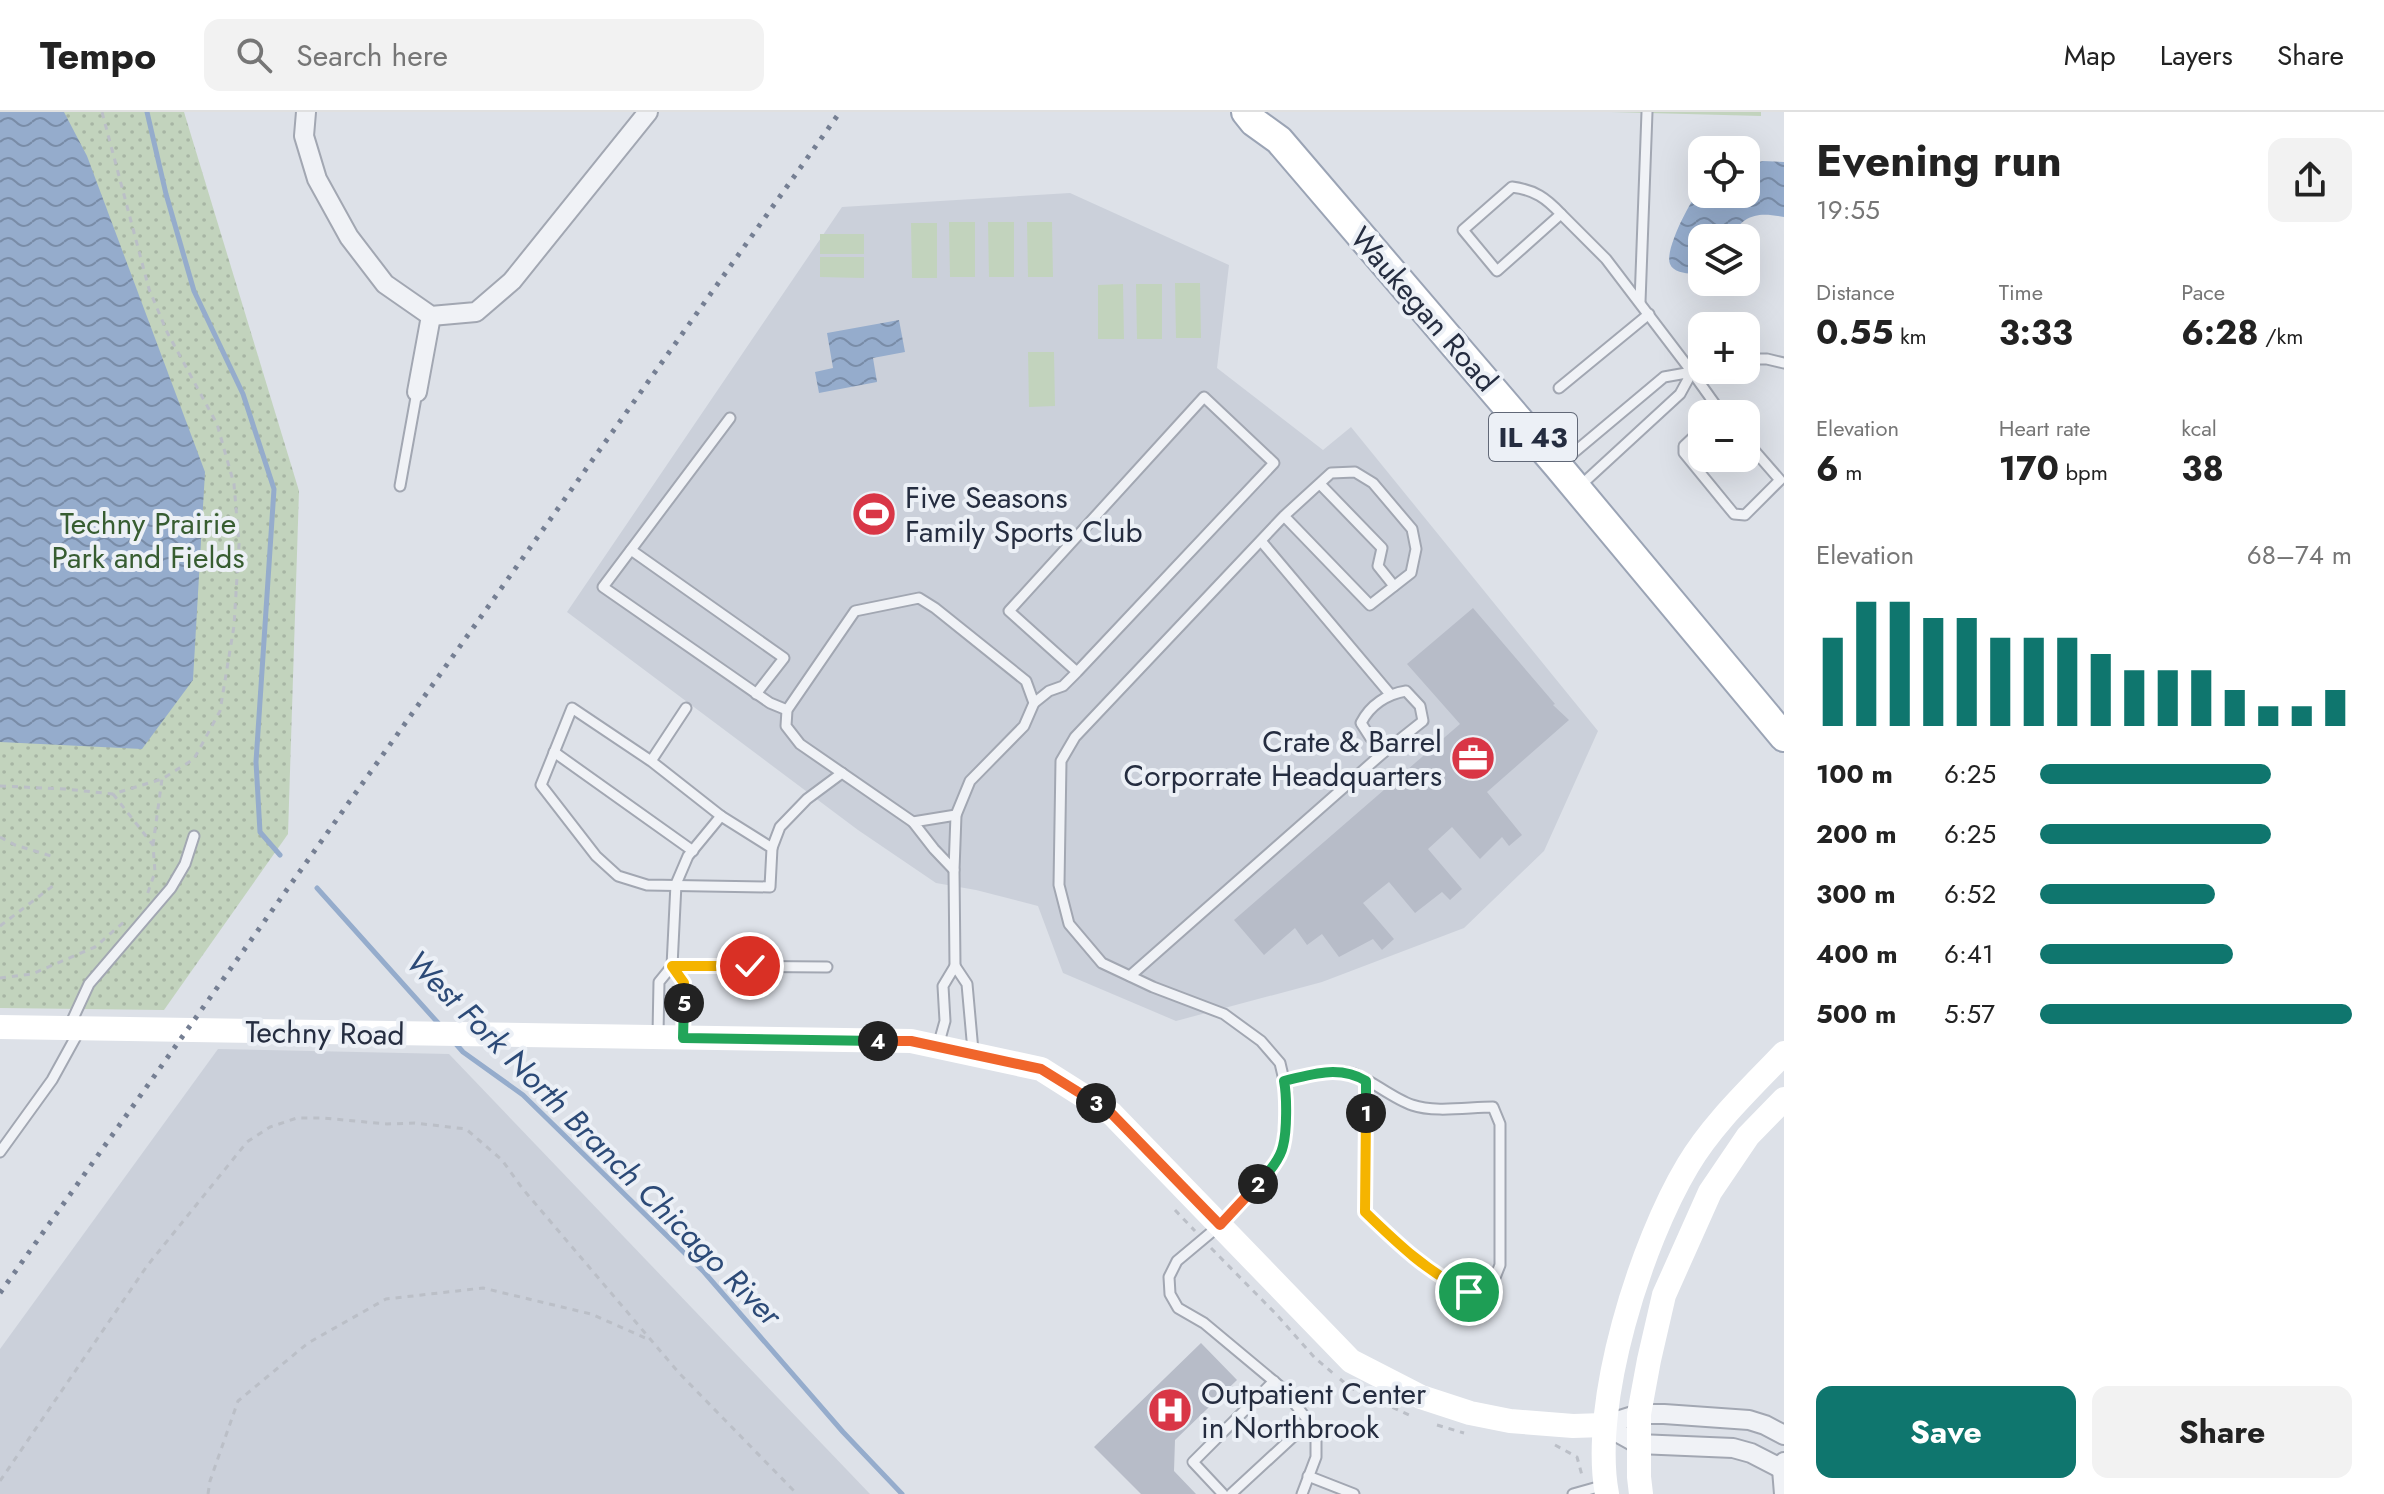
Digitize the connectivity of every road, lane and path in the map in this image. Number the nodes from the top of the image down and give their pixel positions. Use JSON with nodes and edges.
{"nodes":[{"id":1,"x":102,"y":112,"type":"edge"},
{"id":2,"x":306,"y":112,"type":"edge"},
{"id":3,"x":648,"y":112,"type":"edge"},
{"id":4,"x":1246,"y":112,"type":"edge"},
{"id":5,"x":1269,"y":112,"type":"edge"},
{"id":6,"x":1647,"y":112,"type":"edge"},
{"id":7,"x":1279,"y":140,"type":"junction"},
{"id":8,"x":1561,"y":214,"type":"junction"},
{"id":9,"x":1640,"y":302,"type":"junction"},
{"id":10,"x":1649,"y":314,"type":"junction"},
{"id":11,"x":431,"y":316,"type":"junction"},
{"id":12,"x":1760,"y":359,"type":"edge"},
{"id":13,"x":1688,"y":360,"type":"edge"},
{"id":14,"x":1784,"y":363,"type":"edge"},
{"id":15,"x":1688,"y":373,"type":"edge"},
{"id":16,"x":1688,"y":383,"type":"edge"},
{"id":17,"x":1559,"y":388,"type":"dead end"},
{"id":18,"x":417,"y":392,"type":"joint"},
{"id":19,"x":730,"y":418,"type":"dead end"},
{"id":20,"x":1760,"y":457,"type":"edge"},
{"id":21,"x":1558,"y":466,"type":"junction"},
{"id":22,"x":1700,"y":472,"type":"edge"},
{"id":23,"x":1320,"y":484,"type":"junction"},
{"id":24,"x":400,"y":486,"type":"dead end"},
{"id":25,"x":1577,"y":489,"type":"junction"},
{"id":26,"x":1284,"y":516,"type":"junction"},
{"id":27,"x":1261,"y":541,"type":"junction"},
{"id":28,"x":631,"y":550,"type":"junction"},
{"id":29,"x":1394,"y":586,"type":"junction"},
{"id":30,"x":1077,"y":672,"type":"junction"},
{"id":31,"x":756,"y":694,"type":"junction"},
{"id":32,"x":1390,"y":694,"type":"junction"},
{"id":33,"x":1034,"y":703,"type":"junction"},
{"id":34,"x":686,"y":708,"type":"dead end"},
{"id":35,"x":787,"y":710,"type":"junction"},
{"id":36,"x":1784,"y":737,"type":"edge"},
{"id":37,"x":554,"y":752,"type":"junction"},
{"id":38,"x":1384,"y":752,"type":"junction"},
{"id":39,"x":651,"y":761,"type":"junction"},
{"id":40,"x":842,"y":773,"type":"junction"},
{"id":41,"x":162,"y":779,"type":"junction"},
{"id":42,"x":0,"y":786,"type":"edge"},
{"id":43,"x":113,"y":794,"type":"junction"},
{"id":44,"x":956,"y":815,"type":"junction"},
{"id":45,"x":721,"y":816,"type":"junction"},
{"id":46,"x":913,"y":822,"type":"junction"},
{"id":47,"x":194,"y":836,"type":"dead end"},
{"id":48,"x":0,"y":837,"type":"edge"},
{"id":49,"x":153,"y":845,"type":"junction"},
{"id":50,"x":772,"y":848,"type":"junction"},
{"id":51,"x":693,"y":851,"type":"junction"},
{"id":52,"x":51,"y":856,"type":"dead end"},
{"id":53,"x":954,"y":870,"type":"junction"},
{"id":54,"x":676,"y":884,"type":"junction"},
{"id":55,"x":54,"y":885,"type":"dead end"},
{"id":56,"x":143,"y":906,"type":"dead end"},
{"id":57,"x":131,"y":916,"type":"dead end"},
{"id":58,"x":0,"y":926,"type":"edge"},
{"id":59,"x":672,"y":966,"type":"junction"},
{"id":60,"x":955,"y":966,"type":"junction"},
{"id":61,"x":827,"y":967,"type":"dead end"},
{"id":62,"x":1130,"y":976,"type":"junction"},
{"id":63,"x":0,"y":978,"type":"edge"},
{"id":64,"x":0,"y":1027,"type":"edge"},
{"id":65,"x":74,"y":1028,"type":"junction"},
{"id":66,"x":658,"y":1037,"type":"junction"},
{"id":67,"x":683,"y":1038,"type":"junction"},
{"id":68,"x":938,"y":1047,"type":"junction"},
{"id":69,"x":1784,"y":1053,"type":"edge"},
{"id":70,"x":973,"y":1054,"type":"junction"},
{"id":71,"x":1284,"y":1081,"type":"junction"},
{"id":72,"x":1366,"y":1081,"type":"junction"},
{"id":73,"x":1784,"y":1099,"type":"edge"},
{"id":74,"x":0,"y":1152,"type":"edge"},
{"id":75,"x":1170,"y":1204,"type":"dead end"},
{"id":76,"x":1212,"y":1232,"type":"junction"},
{"id":77,"x":653,"y":1341,"type":"junction"},
{"id":78,"x":1274,"y":1381,"type":"junction"},
{"id":79,"x":1639,"y":1414,"type":"junction"},
{"id":80,"x":1421,"y":1419,"type":"dead end"},
{"id":81,"x":1308,"y":1423,"type":"junction"},
{"id":82,"x":1434,"y":1423,"type":"dead end"},
{"id":83,"x":1604,"y":1425,"type":"junction"},
{"id":84,"x":1473,"y":1434,"type":"dead end"},
{"id":85,"x":1784,"y":1435,"type":"edge"},
{"id":86,"x":1553,"y":1444,"type":"dead end"},
{"id":87,"x":1638,"y":1444,"type":"junction"},
{"id":88,"x":1783,"y":1466,"type":"edge"},
{"id":89,"x":1308,"y":1476,"type":"junction"},
{"id":90,"x":0,"y":1481,"type":"edge"},
{"id":91,"x":1599,"y":1490,"type":"edge"},
{"id":92,"x":208,"y":1494,"type":"edge"},
{"id":93,"x":797,"y":1494,"type":"edge"},
{"id":94,"x":1223,"y":1494,"type":"edge"},
{"id":95,"x":1231,"y":1494,"type":"edge"},
{"id":96,"x":1302,"y":1494,"type":"edge"},
{"id":97,"x":1354,"y":1494,"type":"edge"},
{"id":98,"x":1573,"y":1494,"type":"edge"},
{"id":99,"x":1641,"y":1494,"type":"edge"},
{"id":100,"x":1784,"y":1494,"type":"edge"}],
"edges":[{"from":1,"to":41,"type":"path"},
{"from":2,"to":11,"type":"street"},
{"from":3,"to":11,"type":"street"},
{"from":4,"to":7,"type":"main road","name":"Waukegan Road","number":"IL 43"},
{"from":5,"to":7,"type":"main road","name":"Waukegan Road","number":"IL 43"},
{"from":6,"to":9,"type":"lane"},
{"from":7,"to":21,"type":"main road","name":"Waukegan Road","number":"IL 43"},
{"from":8,"to":8,"type":"lane"},
{"from":8,"to":9,"type":"lane"},
{"from":9,"to":10,"type":"lane"},
{"from":10,"to":13,"type":"lane"},
{"from":10,"to":17,"type":"lane"},
{"from":11,"to":18,"type":"street"},
{"from":12,"to":14,"type":"lane"},
{"from":15,"to":21,"type":"lane"},
{"from":16,"to":25,"type":"lane"},
{"from":18,"to":24,"type":"lane"},
{"from":19,"to":28,"type":"lane"},
{"from":20,"to":22,"type":"lane"},
{"from":21,"to":25,"type":"main road","name":"Waukegan Road","number":"IL 43"},
{"from":23,"to":26,"type":"lane"},
{"from":23,"to":29,"type":"lane"},
{"from":23,"to":29,"type":"lane"},
{"from":25,"to":36,"type":"main road","name":"Waukegan Road","number":"IL 43"},
{"from":26,"to":27,"type":"lane"},
{"from":26,"to":29,"type":"lane"},
{"from":27,"to":32,"type":"lane"},
{"from":27,"to":62,"type":"lane"},
{"from":28,"to":31,"type":"lane"},
{"from":28,"to":31,"type":"lane"},
{"from":30,"to":30,"type":"lane"},
{"from":30,"to":33,"type":"lane"},
{"from":31,"to":35,"type":"lane"},
{"from":32,"to":38,"type":"lane"},
{"from":32,"to":38,"type":"lane"},
{"from":33,"to":35,"type":"lane"},
{"from":33,"to":44,"type":"lane"},
{"from":34,"to":39,"type":"lane"},
{"from":35,"to":40,"type":"lane"},
{"from":37,"to":39,"type":"lane"},
{"from":37,"to":51,"type":"lane"},
{"from":37,"to":54,"type":"lane"},
{"from":38,"to":62,"type":"lane"},
{"from":39,"to":45,"type":"lane"},
{"from":40,"to":46,"type":"lane"},
{"from":40,"to":50,"type":"lane"},
{"from":41,"to":43,"type":"path"},
{"from":41,"to":49,"type":"path"},
{"from":42,"to":43,"type":"path"},
{"from":43,"to":49,"type":"path"},
{"from":44,"to":46,"type":"lane"},
{"from":44,"to":53,"type":"lane"},
{"from":45,"to":50,"type":"lane"},
{"from":45,"to":51,"type":"lane"},
{"from":46,"to":53,"type":"lane"},
{"from":47,"to":65,"type":"lane"},
{"from":48,"to":52,"type":"path"},
{"from":49,"to":56,"type":"path"},
{"from":50,"to":54,"type":"lane"},
{"from":51,"to":54,"type":"lane"},
{"from":53,"to":60,"type":"lane"},
{"from":54,"to":59,"type":"lane"},
{"from":55,"to":58,"type":"path"},
{"from":57,"to":63,"type":"path"},
{"from":59,"to":61,"type":"lane"},
{"from":59,"to":66,"type":"lane"},
{"from":59,"to":67,"type":"lane"},
{"from":60,"to":68,"type":"lane"},
{"from":60,"to":70,"type":"lane"},
{"from":62,"to":71,"type":"lane"},
{"from":64,"to":65,"type":"main road","name":"Techny Road"},
{"from":65,"to":66,"type":"main road","name":"Techny Road"},
{"from":65,"to":74,"type":"lane"},
{"from":66,"to":67,"type":"main road","name":"Techny Road"},
{"from":67,"to":68,"type":"main road","name":"Techny Road"},
{"from":68,"to":70,"type":"main road","name":"Techny Road"},
{"from":69,"to":83,"type":"main road"},
{"from":70,"to":76,"type":"main road","name":"Techny Road"},
{"from":71,"to":72,"type":"lane"},
{"from":71,"to":76,"type":"lane"},
{"from":72,"to":72,"type":"lane"},
{"from":73,"to":79,"type":"main road"},
{"from":75,"to":76,"type":"path"},
{"from":76,"to":78,"type":"lane"},
{"from":76,"to":80,"type":"path"},
{"from":76,"to":83,"type":"main road","name":"Techny Road"},
{"from":77,"to":90,"type":"path"},
{"from":77,"to":92,"type":"path"},
{"from":77,"to":93,"type":"path"},
{"from":78,"to":81,"type":"lane"},
{"from":78,"to":94,"type":"lane"},
{"from":79,"to":83,"type":"street"},
{"from":79,"to":85,"type":"street"},
{"from":79,"to":87,"type":"main road"},
{"from":81,"to":89,"type":"lane"},
{"from":81,"to":95,"type":"lane"},
{"from":82,"to":84,"type":"path"},
{"from":83,"to":87,"type":"street"},
{"from":83,"to":91,"type":"main road"},
{"from":86,"to":91,"type":"path"},
{"from":87,"to":88,"type":"street"},
{"from":87,"to":99,"type":"main road"},
{"from":88,"to":100,"type":"street"},
{"from":89,"to":96,"type":"lane"},
{"from":89,"to":97,"type":"lane"},
{"from":91,"to":98,"type":"lane"}]}
